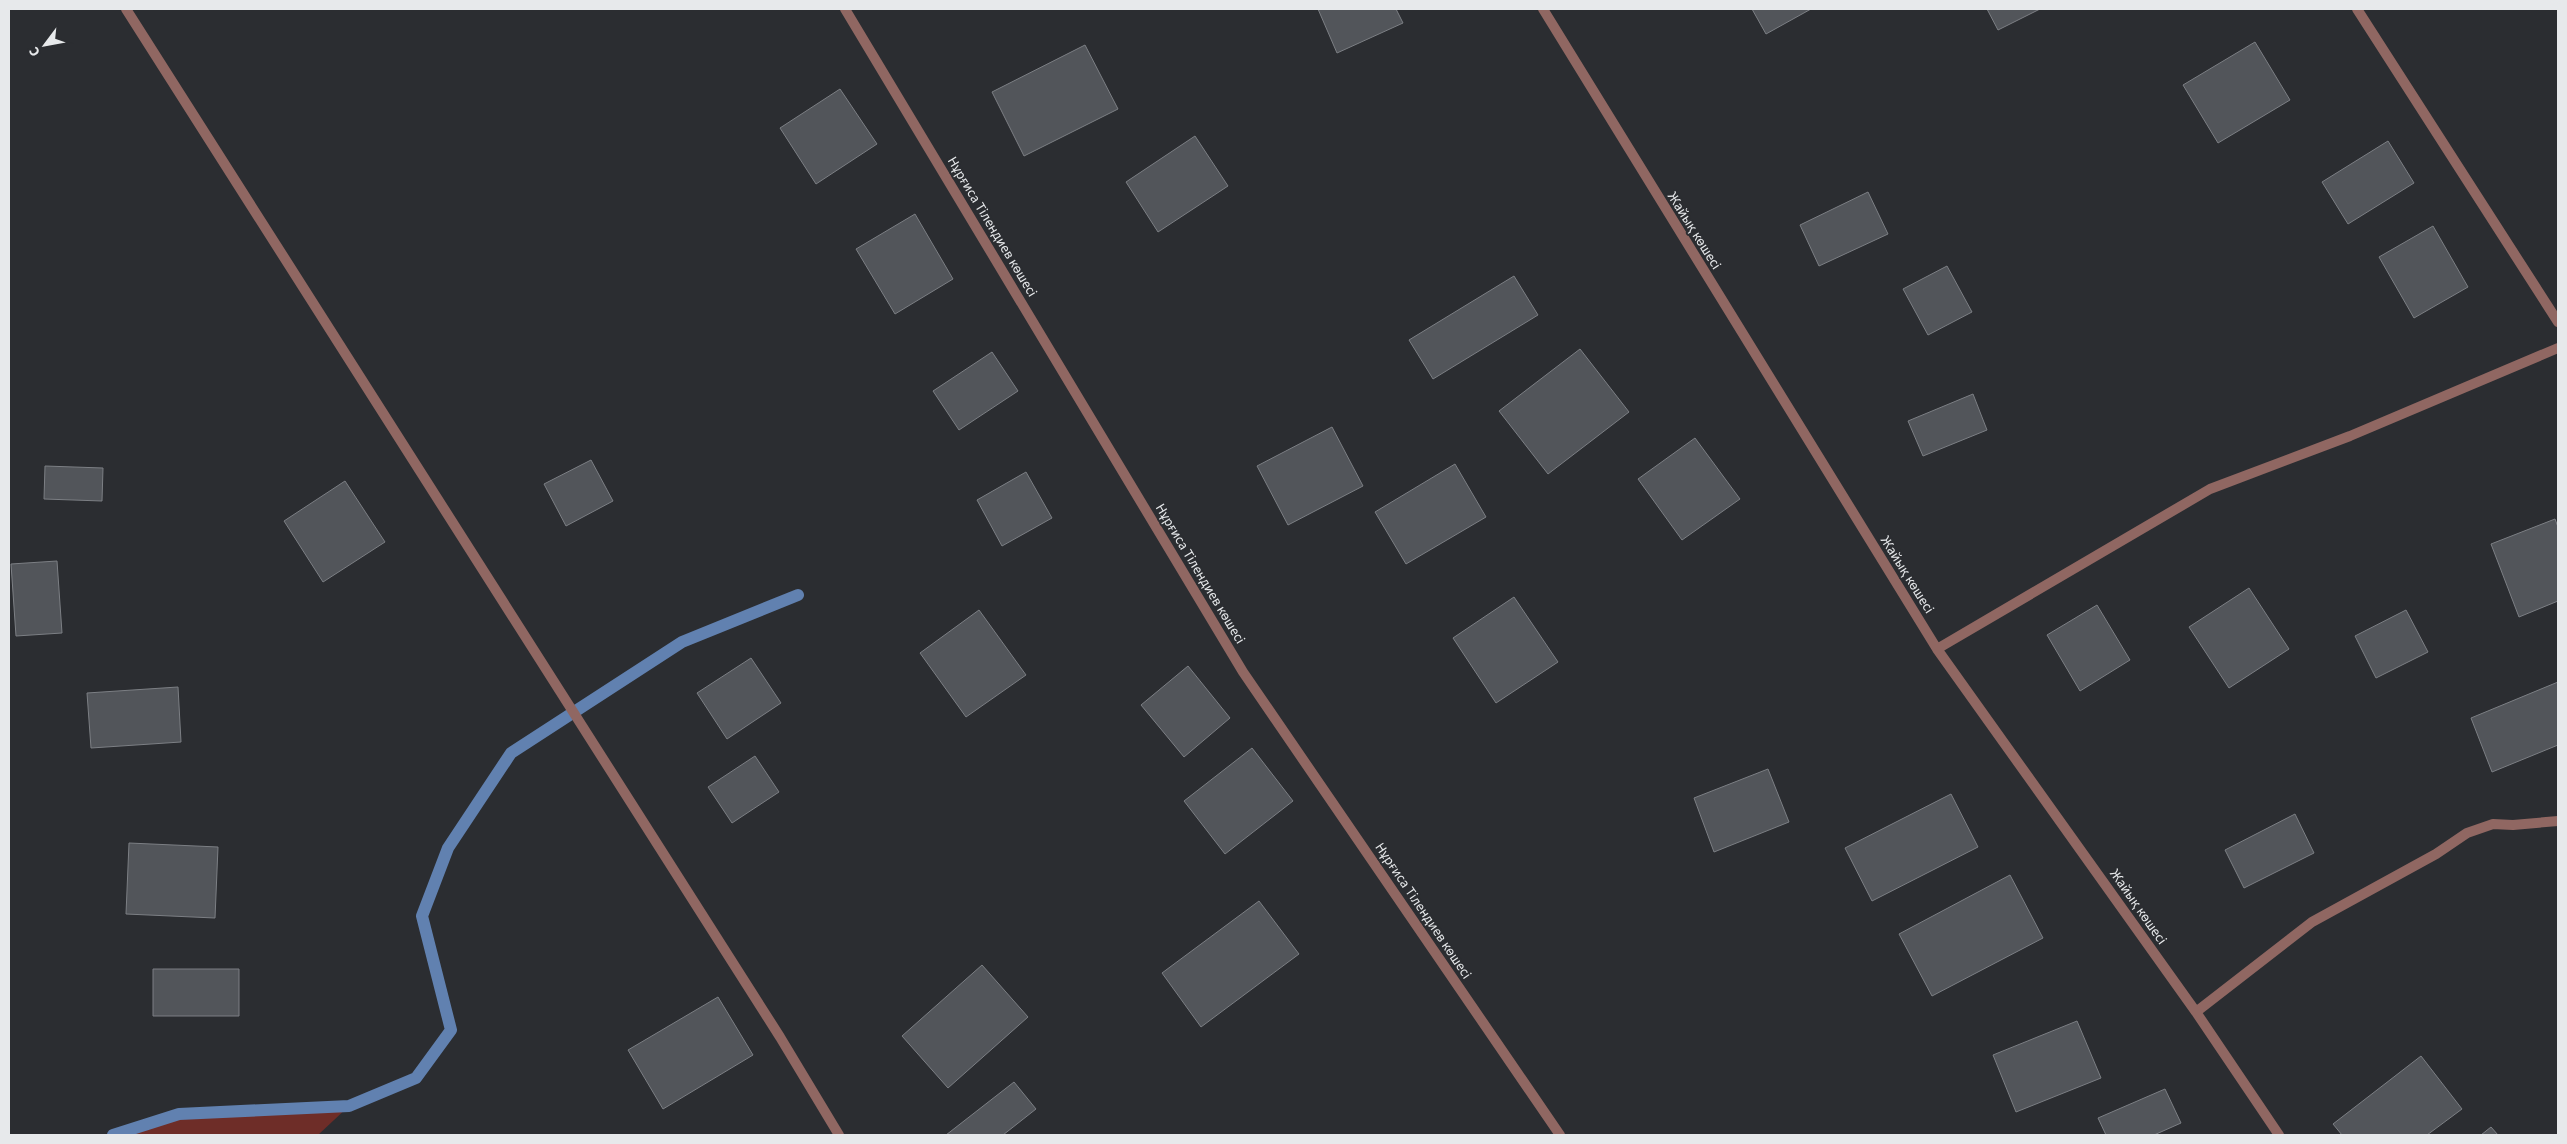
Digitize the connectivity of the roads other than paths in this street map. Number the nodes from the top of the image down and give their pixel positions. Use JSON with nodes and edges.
{"nodes":[{"id":1,"x":126,"y":9,"type":"edge"},
{"id":2,"x":846,"y":9,"type":"edge"},
{"id":3,"x":1543,"y":9,"type":"edge"},
{"id":4,"x":2358,"y":9,"type":"edge"},
{"id":5,"x":2558,"y":322,"type":"edge"},
{"id":6,"x":2558,"y":348,"type":"edge"},
{"id":7,"x":1937,"y":649,"type":"junction"},
{"id":8,"x":2558,"y":821,"type":"edge"},
{"id":9,"x":2196,"y":1012,"type":"junction"},
{"id":10,"x":839,"y":1135,"type":"edge"},
{"id":11,"x":1560,"y":1135,"type":"edge"},
{"id":12,"x":2279,"y":1135,"type":"edge"}],
"edges":[{"from":1,"to":10,"type":"street"},
{"from":2,"to":11,"type":"street","name":"Нұрғиса Тілендиев көшесі"},
{"from":3,"to":7,"type":"street","name":"Жайық көшесі"},
{"from":4,"to":5,"type":"street"},
{"from":6,"to":7,"type":"street"},
{"from":7,"to":9,"type":"street","name":"Жайық көшесі"},
{"from":8,"to":9,"type":"street"},
{"from":9,"to":12,"type":"street","name":"Жайық көшесі"}]}
